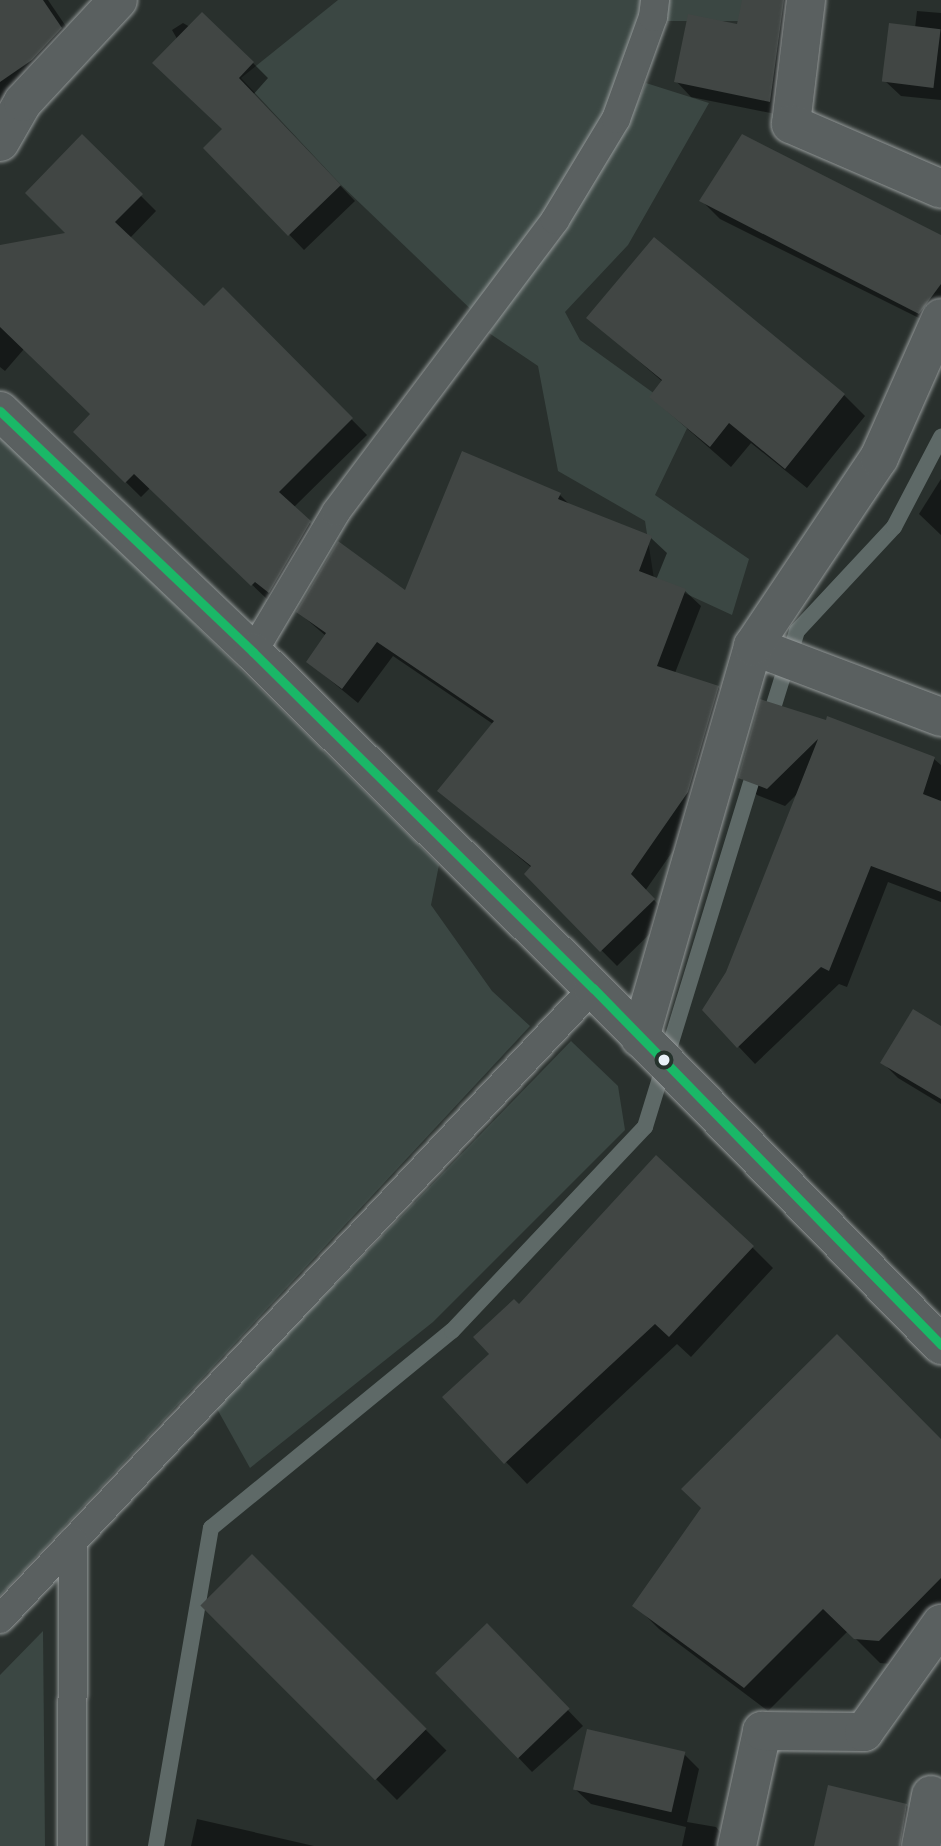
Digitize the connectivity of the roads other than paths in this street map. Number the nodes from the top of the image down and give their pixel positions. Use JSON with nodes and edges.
{"nodes":[{"id":1,"x":118,"y":0,"type":"edge"},
{"id":2,"x":655,"y":0,"type":"edge"},
{"id":3,"x":806,"y":0,"type":"edge"},
{"id":4,"x":0,"y":142,"type":"edge"},
{"id":5,"x":941,"y":189,"type":"edge"},
{"id":6,"x":941,"y":318,"type":"edge"},
{"id":7,"x":0,"y":411,"type":"edge"},
{"id":8,"x":753,"y":646,"type":"junction"},
{"id":9,"x":253,"y":652,"type":"junction"},
{"id":10,"x":941,"y":718,"type":"edge"},
{"id":11,"x":593,"y":988,"type":"junction"},
{"id":12,"x":640,"y":1038,"type":"junction"},
{"id":13,"x":941,"y":1345,"type":"edge"},
{"id":14,"x":73,"y":1541,"type":"junction"},
{"id":15,"x":0,"y":1619,"type":"edge"},
{"id":16,"x":941,"y":1624,"type":"edge"},
{"id":17,"x":931,"y":1795,"type":"dead end"},
{"id":18,"x":72,"y":1846,"type":"edge"},
{"id":19,"x":737,"y":1846,"type":"edge"},
{"id":20,"x":921,"y":1846,"type":"edge"}],
"edges":[{"from":1,"to":4,"type":"street"},
{"from":2,"to":9,"type":"lane"},
{"from":3,"to":5,"type":"street"},
{"from":6,"to":8,"type":"street"},
{"from":7,"to":9,"type":"street"},
{"from":8,"to":10,"type":"street"},
{"from":8,"to":12,"type":"street"},
{"from":9,"to":11,"type":"street"},
{"from":11,"to":12,"type":"street"},
{"from":11,"to":14,"type":"lane"},
{"from":12,"to":13,"type":"street"},
{"from":14,"to":15,"type":"lane"},
{"from":14,"to":18,"type":"lane"},
{"from":16,"to":19,"type":"street"},
{"from":17,"to":20,"type":"street"}]}
